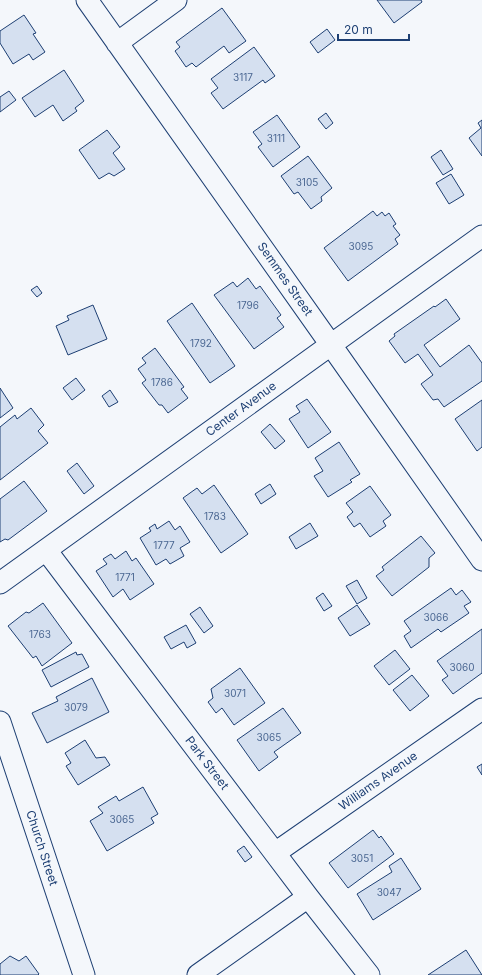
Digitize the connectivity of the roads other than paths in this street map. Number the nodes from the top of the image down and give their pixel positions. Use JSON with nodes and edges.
{"nodes":[{"id":1,"x":87,"y":0,"type":"edge"},
{"id":2,"x":176,"y":0,"type":"edge"},
{"id":3,"x":117,"y":43,"type":"junction"},
{"id":4,"x":482,"y":236,"type":"edge"},
{"id":5,"x":331,"y":345,"type":"junction"},
{"id":6,"x":46,"y":550,"type":"junction"},
{"id":7,"x":482,"y":560,"type":"edge"},
{"id":8,"x":0,"y":583,"type":"edge"},
{"id":9,"x":482,"y":709,"type":"edge"},
{"id":10,"x":0,"y":722,"type":"edge"},
{"id":11,"x":275,"y":853,"type":"junction"},
{"id":12,"x":308,"y":897,"type":"junction"},
{"id":13,"x":84,"y":975,"type":"edge"},
{"id":14,"x":198,"y":975,"type":"edge"},
{"id":15,"x":369,"y":975,"type":"edge"}],
"edges":[{"from":1,"to":3,"type":"street","name":"Semmes Street"},
{"from":2,"to":3,"type":"street"},
{"from":3,"to":5,"type":"street","name":"Semmes Street"},
{"from":4,"to":5,"type":"street","name":"Center Avenue"},
{"from":5,"to":6,"type":"street","name":"Center Avenue"},
{"from":5,"to":7,"type":"street","name":"Semmes Street"},
{"from":6,"to":8,"type":"street","name":"Center Avenue"},
{"from":6,"to":11,"type":"street","name":"Park Street"},
{"from":9,"to":11,"type":"street","name":"Williams Avenue"},
{"from":10,"to":13,"type":"street","name":"Church Street"},
{"from":11,"to":12,"type":"street","name":"Park Street"},
{"from":12,"to":14,"type":"street"},
{"from":12,"to":15,"type":"street","name":"Park Street"}]}
